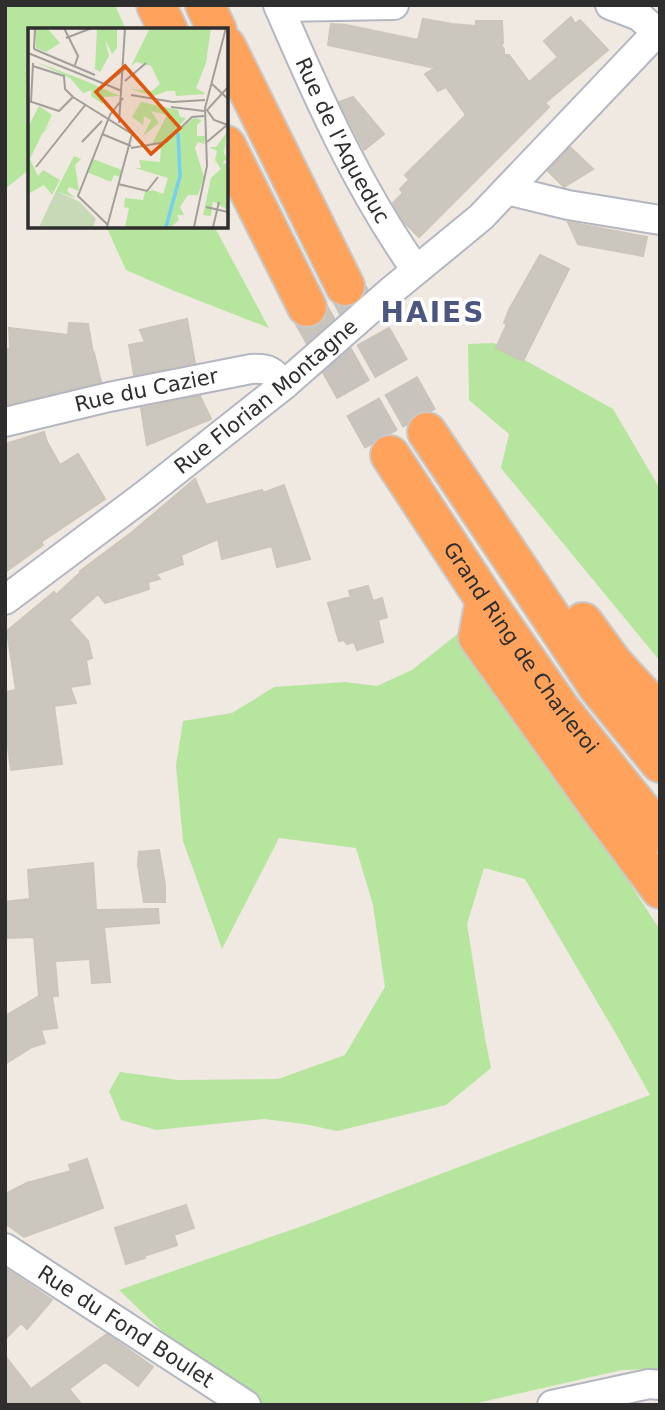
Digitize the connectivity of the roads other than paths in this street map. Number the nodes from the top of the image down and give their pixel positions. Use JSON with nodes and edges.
{"nodes":[{"id":1,"x":156,"y":5,"type":"edge"},
{"id":2,"x":205,"y":5,"type":"edge"},
{"id":3,"x":394,"y":5,"type":"edge"},
{"id":4,"x":610,"y":5,"type":"edge"},
{"id":5,"x":279,"y":6,"type":"edge"},
{"id":6,"x":167,"y":28,"type":"edge"},
{"id":7,"x":217,"y":28,"type":"edge"},
{"id":8,"x":658,"y":30,"type":"edge"},
{"id":9,"x":228,"y":51,"type":"edge"},
{"id":10,"x":228,"y":149,"type":"edge"},
{"id":11,"x":507,"y":190,"type":"junction"},
{"id":12,"x":660,"y":220,"type":"edge"},
{"id":13,"x":416,"y":270,"type":"junction"},
{"id":14,"x":345,"y":286,"type":"tunnel mouth"},
{"id":15,"x":307,"y":307,"type":"tunnel mouth"},
{"id":16,"x":284,"y":385,"type":"junction"},
{"id":17,"x":5,"y":422,"type":"edge"},
{"id":18,"x":427,"y":432,"type":"tunnel mouth"},
{"id":19,"x":390,"y":455,"type":"tunnel mouth"},
{"id":20,"x":488,"y":525,"type":"junction"},
{"id":21,"x":5,"y":600,"type":"edge"},
{"id":22,"x":485,"y":600,"type":"junction"},
{"id":23,"x":660,"y":714,"type":"edge"},
{"id":24,"x":660,"y":763,"type":"edge"},
{"id":25,"x":660,"y":833,"type":"edge"},
{"id":26,"x":660,"y":889,"type":"edge"},
{"id":27,"x":5,"y":1248,"type":"edge"},
{"id":28,"x":660,"y":1385,"type":"edge"},
{"id":29,"x":246,"y":1405,"type":"edge"},
{"id":30,"x":552,"y":1405,"type":"edge"}],
"edges":[{"from":1,"to":6,"type":"highway"},
{"from":2,"to":7,"type":"highway"},
{"from":3,"to":5,"type":"street"},
{"from":4,"to":8,"type":"street"},
{"from":5,"to":13,"type":"street","name":"Rue de l'Aqueduc"},
{"from":8,"to":11,"type":"street","name":"Rue Florian Montagne"},
{"from":9,"to":14,"type":"highway"},
{"from":10,"to":15,"type":"highway"},
{"from":11,"to":12,"type":"street"},
{"from":11,"to":13,"type":"street","name":"Rue Florian Montagne"},
{"from":13,"to":16,"type":"street","name":"Rue Florian Montagne"},
{"from":16,"to":17,"type":"street","name":"Rue du Cazier"},
{"from":16,"to":21,"type":"street","name":"Rue Florian Montagne"},
{"from":18,"to":20,"type":"highway","name":"Grand Ring de Charleroi"},
{"from":19,"to":22,"type":"highway","name":"Grand Ring de Charleroi"},
{"from":20,"to":23,"type":"highway"},
{"from":20,"to":24,"type":"highway","name":"Grand Ring de Charleroi"},
{"from":22,"to":25,"type":"highway","name":"Grand Ring de Charleroi"},
{"from":22,"to":26,"type":"highway"},
{"from":27,"to":29,"type":"street","name":"Rue du Fond Boulet"},
{"from":28,"to":30,"type":"street"}]}
